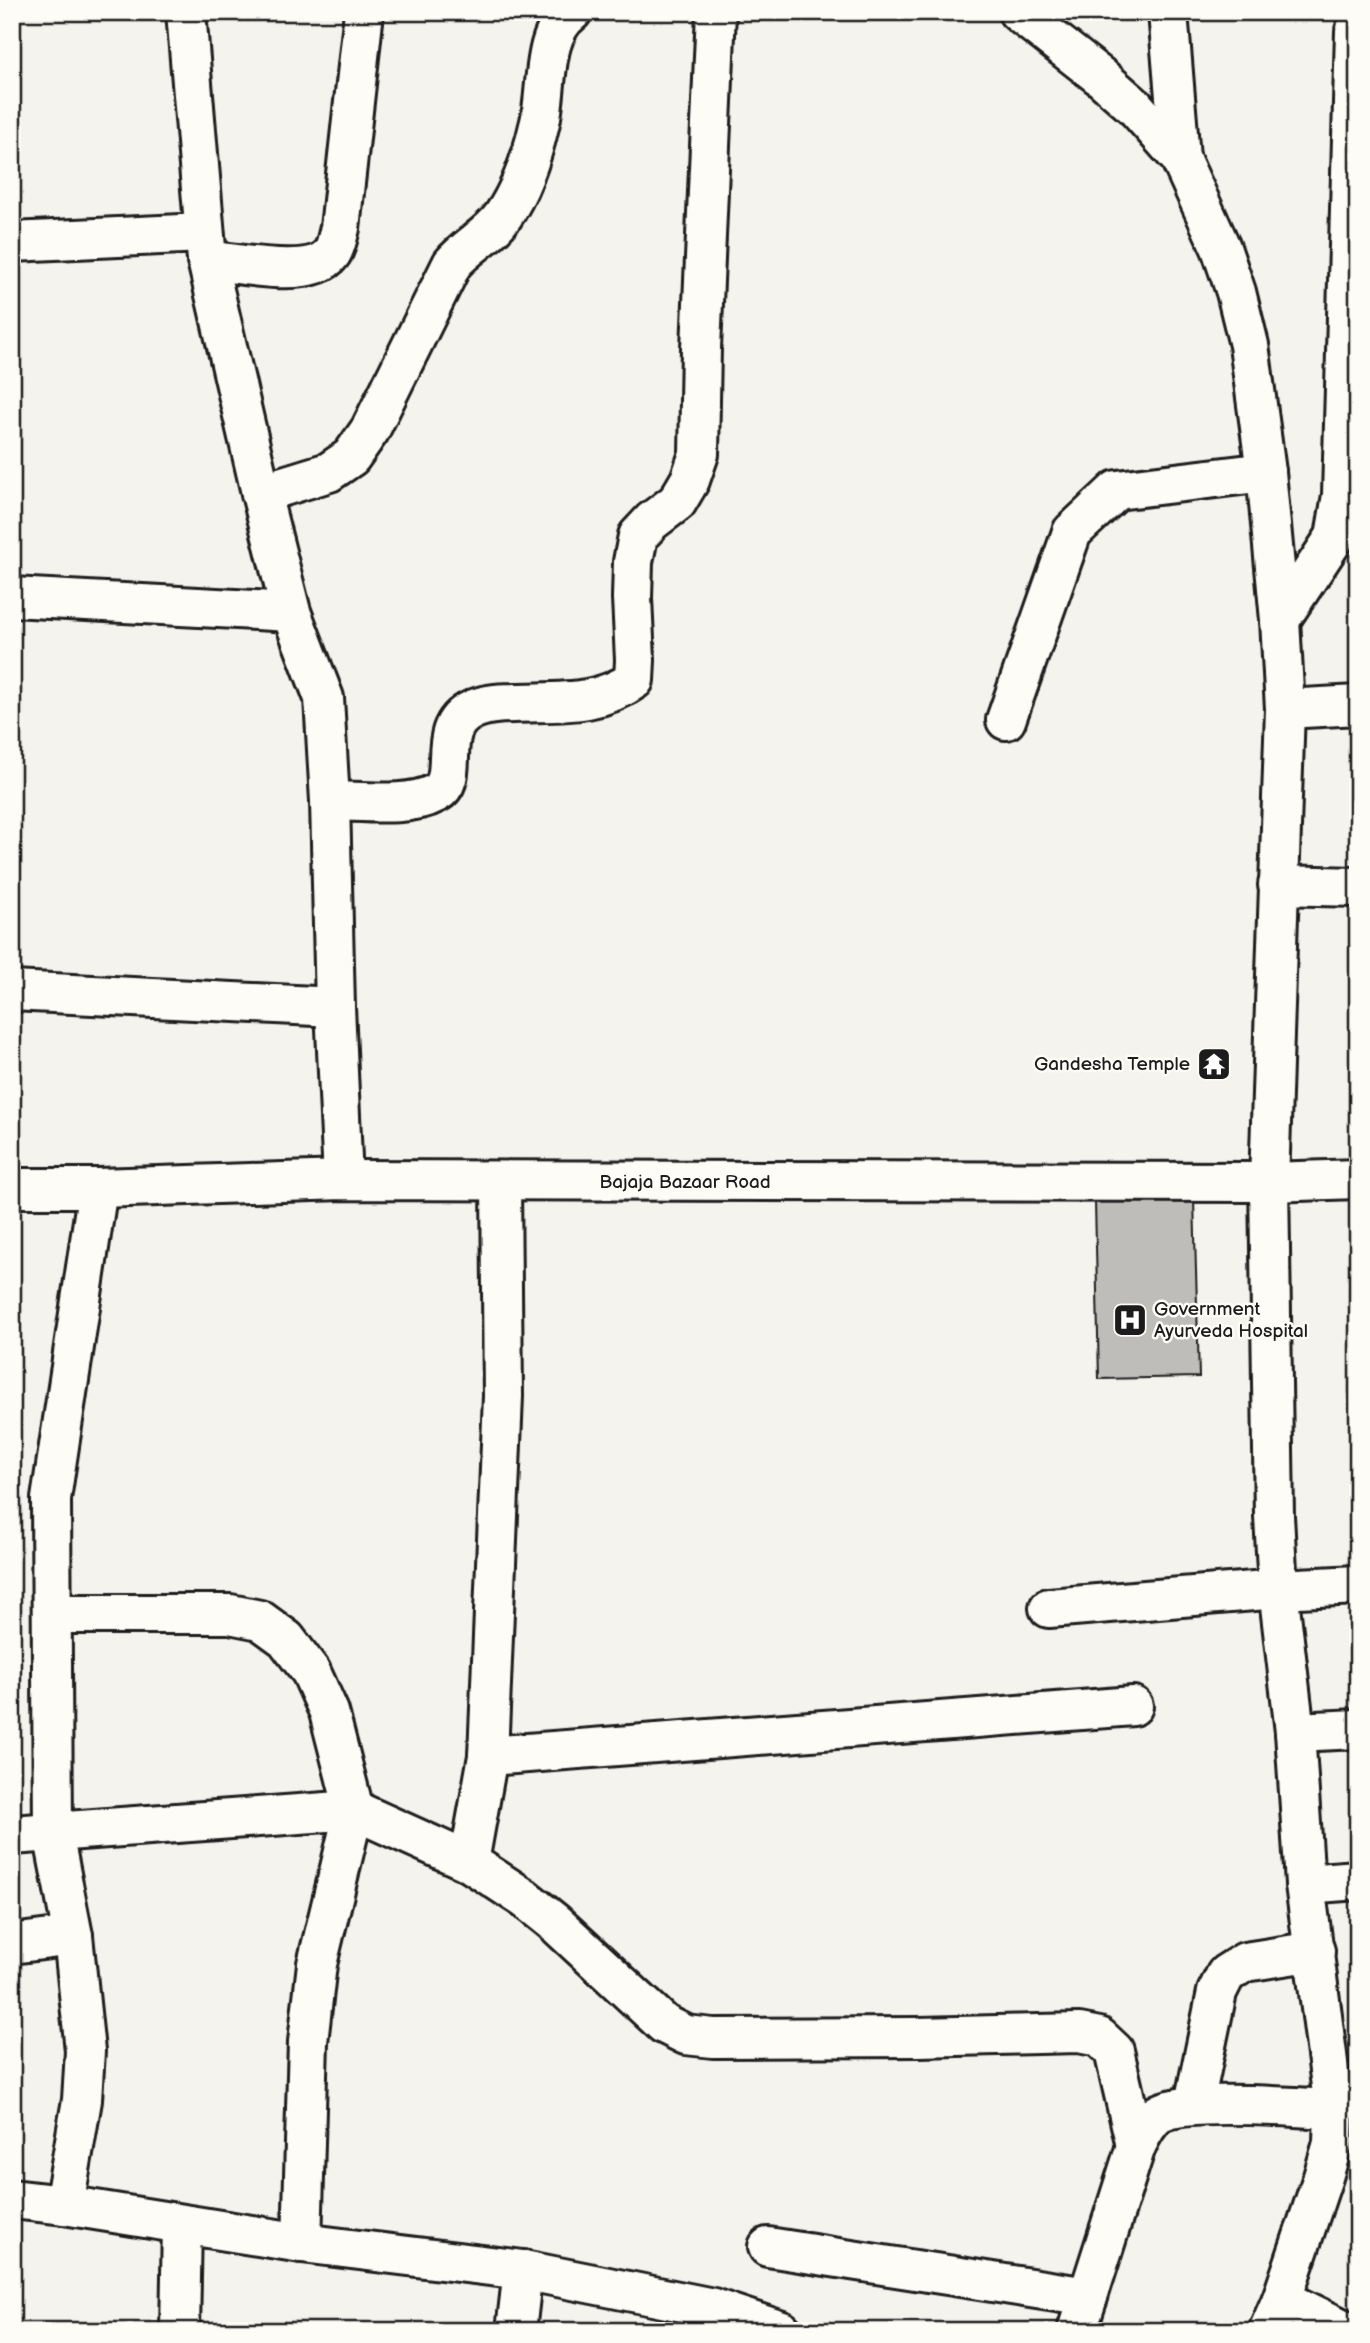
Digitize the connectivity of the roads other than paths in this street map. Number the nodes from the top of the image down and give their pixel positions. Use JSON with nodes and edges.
{"nodes":[{"id":1,"x":186,"y":12,"type":"edge"},
{"id":2,"x":365,"y":12,"type":"edge"},
{"id":3,"x":572,"y":12,"type":"edge"},
{"id":4,"x":716,"y":12,"type":"edge"},
{"id":5,"x":1018,"y":12,"type":"edge"},
{"id":6,"x":1168,"y":12,"type":"edge"},
{"id":7,"x":1356,"y":31,"type":"dead end"},
{"id":8,"x":1180,"y":158,"type":"junction"},
{"id":9,"x":12,"y":242,"type":"edge"},
{"id":10,"x":205,"y":246,"type":"junction"},
{"id":11,"x":1266,"y":472,"type":"junction"},
{"id":12,"x":261,"y":494,"type":"junction"},
{"id":13,"x":12,"y":597,"type":"edge"},
{"id":14,"x":291,"y":612,"type":"junction"},
{"id":15,"x":1280,"y":620,"type":"junction"},
{"id":16,"x":1358,"y":705,"type":"edge"},
{"id":17,"x":1285,"y":709,"type":"junction"},
{"id":18,"x":1006,"y":720,"type":"dead end"},
{"id":19,"x":330,"y":801,"type":"junction"},
{"id":20,"x":1278,"y":885,"type":"junction"},
{"id":21,"x":1358,"y":887,"type":"edge"},
{"id":22,"x":12,"y":991,"type":"edge"},
{"id":23,"x":335,"y":1007,"type":"junction"},
{"id":24,"x":1358,"y":1179,"type":"edge"},
{"id":25,"x":343,"y":1180,"type":"junction"},
{"id":26,"x":502,"y":1182,"type":"junction"},
{"id":27,"x":1269,"y":1182,"type":"junction"},
{"id":28,"x":12,"y":1188,"type":"edge"},
{"id":29,"x":98,"y":1188,"type":"junction"},
{"id":30,"x":1358,"y":1585,"type":"edge"},
{"id":31,"x":1278,"y":1589,"type":"junction"},
{"id":32,"x":1049,"y":1608,"type":"dead end"},
{"id":33,"x":52,"y":1614,"type":"junction"},
{"id":34,"x":1133,"y":1706,"type":"dead end"},
{"id":35,"x":1358,"y":1729,"type":"edge"},
{"id":36,"x":1296,"y":1732,"type":"junction"},
{"id":37,"x":488,"y":1756,"type":"junction"},
{"id":38,"x":354,"y":1810,"type":"junction"},
{"id":39,"x":53,"y":1833,"type":"junction"},
{"id":40,"x":12,"y":1835,"type":"edge"},
{"id":41,"x":469,"y":1862,"type":"junction"},
{"id":42,"x":1358,"y":1880,"type":"edge"},
{"id":43,"x":1306,"y":1884,"type":"junction"},
{"id":44,"x":73,"y":1936,"type":"junction"},
{"id":45,"x":12,"y":1944,"type":"edge"},
{"id":46,"x":1315,"y":1951,"type":"junction"},
{"id":47,"x":1343,"y":2054,"type":"edge"},
{"id":48,"x":1194,"y":2104,"type":"junction"},
{"id":49,"x":1334,"y":2109,"type":"junction"},
{"id":50,"x":1136,"y":2146,"type":"junction"},
{"id":51,"x":12,"y":2199,"type":"edge"},
{"id":52,"x":64,"y":2205,"type":"junction"},
{"id":53,"x":182,"y":2224,"type":"junction"},
{"id":54,"x":302,"y":2243,"type":"junction"},
{"id":55,"x":768,"y":2247,"type":"dead end"},
{"id":56,"x":523,"y":2270,"type":"junction"},
{"id":57,"x":1082,"y":2314,"type":"edge"},
{"id":58,"x":1275,"y":2315,"type":"edge"},
{"id":59,"x":180,"y":2331,"type":"edge"},
{"id":60,"x":516,"y":2331,"type":"edge"},
{"id":61,"x":782,"y":2331,"type":"edge"},
{"id":62,"x":1347,"y":2331,"type":"edge"}],
"edges":[{"from":1,"to":10,"type":"street"},
{"from":2,"to":10,"type":"street"},
{"from":3,"to":12,"type":"street"},
{"from":4,"to":19,"type":"street"},
{"from":5,"to":8,"type":"street"},
{"from":6,"to":8,"type":"street"},
{"from":7,"to":15,"type":"street"},
{"from":8,"to":11,"type":"street"},
{"from":9,"to":10,"type":"street"},
{"from":10,"to":12,"type":"street"},
{"from":11,"to":15,"type":"street"},
{"from":11,"to":18,"type":"street"},
{"from":12,"to":14,"type":"street"},
{"from":13,"to":14,"type":"street"},
{"from":14,"to":19,"type":"street"},
{"from":15,"to":17,"type":"street"},
{"from":16,"to":17,"type":"street"},
{"from":17,"to":20,"type":"street"},
{"from":19,"to":23,"type":"street"},
{"from":20,"to":21,"type":"street"},
{"from":20,"to":27,"type":"street"},
{"from":22,"to":23,"type":"street"},
{"from":23,"to":25,"type":"street"},
{"from":24,"to":27,"type":"street","name":"Bajaja Bazaar Road"},
{"from":25,"to":26,"type":"street","name":"Bajaja Bazaar Road"},
{"from":25,"to":29,"type":"street","name":"Bajaja Bazaar Road"},
{"from":26,"to":27,"type":"street","name":"Bajaja Bazaar Road"},
{"from":26,"to":37,"type":"street"},
{"from":27,"to":31,"type":"street"},
{"from":28,"to":29,"type":"street","name":"Bajaja Bazaar Road"},
{"from":29,"to":33,"type":"street"},
{"from":30,"to":31,"type":"street"},
{"from":31,"to":32,"type":"street"},
{"from":31,"to":36,"type":"street"},
{"from":33,"to":38,"type":"street"},
{"from":33,"to":39,"type":"street"},
{"from":34,"to":37,"type":"street"},
{"from":35,"to":36,"type":"street"},
{"from":36,"to":43,"type":"street"},
{"from":37,"to":41,"type":"street"},
{"from":38,"to":39,"type":"street"},
{"from":38,"to":41,"type":"street"},
{"from":38,"to":54,"type":"street"},
{"from":39,"to":40,"type":"street"},
{"from":39,"to":44,"type":"street"},
{"from":41,"to":50,"type":"street"},
{"from":42,"to":43,"type":"street"},
{"from":43,"to":46,"type":"street"},
{"from":44,"to":45,"type":"street"},
{"from":44,"to":52,"type":"street"},
{"from":46,"to":47,"type":"street"},
{"from":46,"to":48,"type":"street"},
{"from":47,"to":49,"type":"street"},
{"from":48,"to":49,"type":"street"},
{"from":48,"to":50,"type":"street"},
{"from":49,"to":58,"type":"street"},
{"from":50,"to":57,"type":"street"},
{"from":51,"to":52,"type":"street"},
{"from":52,"to":53,"type":"street"},
{"from":53,"to":54,"type":"street"},
{"from":53,"to":59,"type":"street"},
{"from":54,"to":56,"type":"street"},
{"from":55,"to":57,"type":"street"},
{"from":56,"to":60,"type":"street"},
{"from":56,"to":61,"type":"street"},
{"from":58,"to":62,"type":"street"}]}
